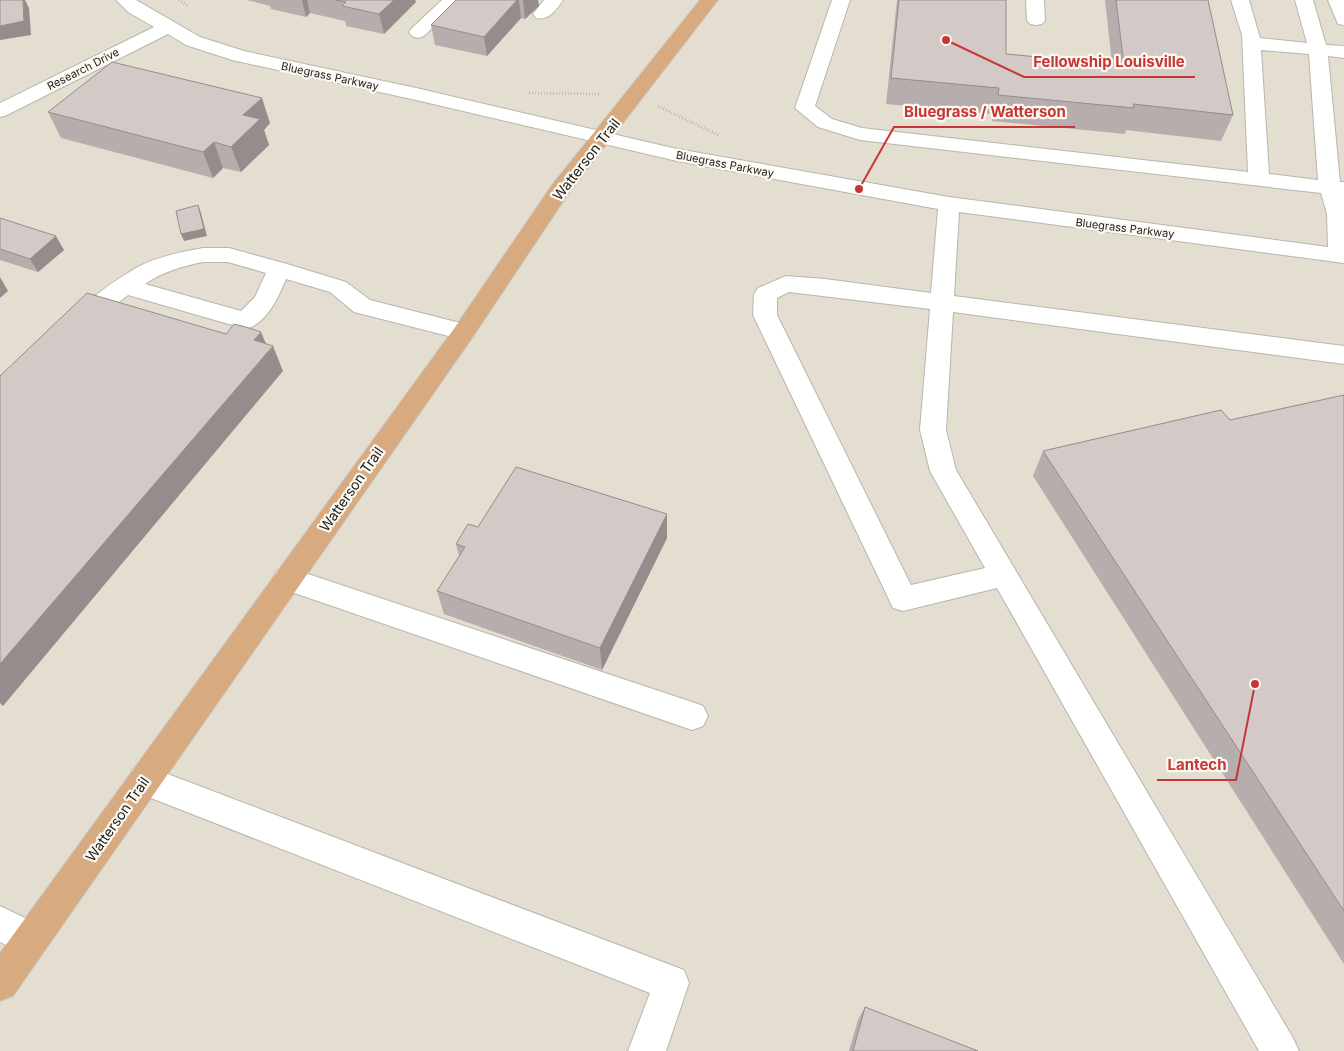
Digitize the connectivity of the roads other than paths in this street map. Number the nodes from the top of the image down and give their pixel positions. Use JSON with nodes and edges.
{"nodes":[{"id":1,"x":154,"y":0,"type":"edge"},
{"id":2,"x":452,"y":0,"type":"edge"},
{"id":3,"x":554,"y":0,"type":"edge"},
{"id":4,"x":710,"y":0,"type":"edge"},
{"id":5,"x":841,"y":0,"type":"edge"},
{"id":6,"x":1035,"y":0,"type":"edge"},
{"id":7,"x":1240,"y":0,"type":"edge"},
{"id":8,"x":1304,"y":0,"type":"edge"},
{"id":9,"x":1337,"y":0,"type":"edge"},
{"id":10,"x":129,"y":4,"type":"edge"},
{"id":11,"x":542,"y":14,"type":"dead end"},
{"id":12,"x":1036,"y":20,"type":"dead end"},
{"id":13,"x":1344,"y":20,"type":"edge"},
{"id":14,"x":166,"y":28,"type":"junction"},
{"id":15,"x":418,"y":32,"type":"dead end"},
{"id":16,"x":1251,"y":42,"type":"junction"},
{"id":17,"x":1318,"y":49,"type":"junction"},
{"id":18,"x":1344,"y":52,"type":"edge"},
{"id":19,"x":0,"y":111,"type":"edge"},
{"id":20,"x":603,"y":137,"type":"junction"},
{"id":21,"x":1259,"y":178,"type":"junction"},
{"id":22,"x":1337,"y":188,"type":"edge"},
{"id":23,"x":949,"y":204,"type":"junction"},
{"id":24,"x":1342,"y":256,"type":"edge"},
{"id":25,"x":279,"y":269,"type":"junction"},
{"id":26,"x":125,"y":286,"type":"junction"},
{"id":27,"x":943,"y":302,"type":"junction"},
{"id":28,"x":464,"y":332,"type":"junction"},
{"id":29,"x":60,"y":336,"type":"edge"},
{"id":30,"x":1344,"y":355,"type":"edge"},
{"id":31,"x":1004,"y":575,"type":"junction"},
{"id":32,"x":287,"y":579,"type":"junction"},
{"id":33,"x":692,"y":716,"type":"dead end"},
{"id":34,"x":144,"y":780,"type":"junction"},
{"id":35,"x":0,"y":923,"type":"edge"},
{"id":36,"x":32,"y":938,"type":"junction"},
{"id":37,"x":0,"y":983,"type":"edge"},
{"id":38,"x":647,"y":1051,"type":"edge"},
{"id":39,"x":1280,"y":1051,"type":"edge"}],
"edges":[{"from":1,"to":10,"type":"street"},
{"from":2,"to":15,"type":"street"},
{"from":3,"to":11,"type":"street"},
{"from":4,"to":20,"type":"main road","name":"Watterson Trail"},
{"from":5,"to":21,"type":"street"},
{"from":6,"to":12,"type":"street"},
{"from":7,"to":16,"type":"street"},
{"from":8,"to":17,"type":"street"},
{"from":9,"to":13,"type":"street"},
{"from":10,"to":14,"type":"street","name":"Bluegrass Parkway"},
{"from":14,"to":19,"type":"street","name":"Research Drive"},
{"from":14,"to":20,"type":"street","name":"Bluegrass Parkway"},
{"from":16,"to":17,"type":"street"},
{"from":16,"to":21,"type":"street"},
{"from":17,"to":18,"type":"street"},
{"from":17,"to":22,"type":"street"},
{"from":20,"to":23,"type":"street","name":"Bluegrass Parkway"},
{"from":20,"to":28,"type":"main road","name":"Watterson Trail"},
{"from":21,"to":22,"type":"street"},
{"from":22,"to":24,"type":"street"},
{"from":23,"to":24,"type":"street","name":"Bluegrass Parkway"},
{"from":23,"to":27,"type":"street"},
{"from":25,"to":26,"type":"street"},
{"from":25,"to":26,"type":"street"},
{"from":25,"to":28,"type":"street"},
{"from":26,"to":29,"type":"street"},
{"from":27,"to":30,"type":"street"},
{"from":27,"to":31,"type":"street"},
{"from":27,"to":31,"type":"street"},
{"from":28,"to":32,"type":"main road","name":"Watterson Trail"},
{"from":31,"to":39,"type":"street"},
{"from":32,"to":33,"type":"street"},
{"from":32,"to":34,"type":"main road","name":"Watterson Trail"},
{"from":34,"to":36,"type":"main road","name":"Watterson Trail"},
{"from":34,"to":38,"type":"street"},
{"from":35,"to":36,"type":"street"},
{"from":36,"to":37,"type":"main road","name":"Watterson Trail"}]}
